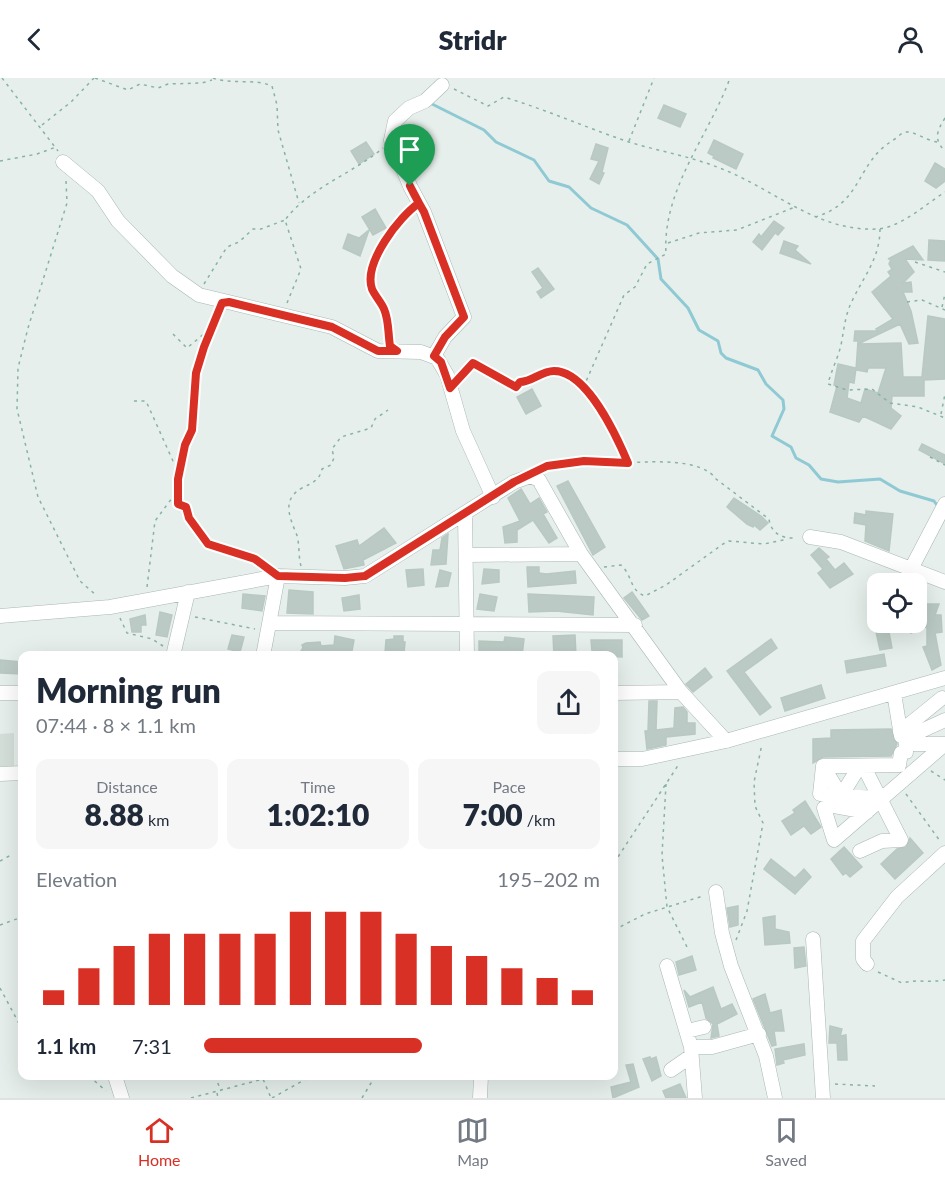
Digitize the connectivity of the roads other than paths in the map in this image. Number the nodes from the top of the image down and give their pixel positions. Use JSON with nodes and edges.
{"nodes":[{"id":1,"x":442,"y":85,"type":"road end"},
{"id":2,"x":62,"y":160,"type":"road end"},
{"id":3,"x":434,"y":356,"type":"junction"},
{"id":4,"x":493,"y":496,"type":"junction"},
{"id":5,"x":945,"y":504,"type":"edge"},
{"id":6,"x":465,"y":514,"type":"junction"},
{"id":7,"x":810,"y":537,"type":"road end"},
{"id":8,"x":581,"y":554,"type":"junction"},
{"id":9,"x":467,"y":555,"type":"junction"},
{"id":10,"x":910,"y":569,"type":"junction"},
{"id":11,"x":278,"y":576,"type":"junction"},
{"id":12,"x":945,"y":582,"type":"edge"},
{"id":13,"x":188,"y":592,"type":"junction"},
{"id":14,"x":0,"y":616,"type":"edge"},
{"id":15,"x":635,"y":625,"type":"junction"},
{"id":16,"x":466,"y":626,"type":"junction"},
{"id":17,"x":270,"y":627,"type":"junction"},
{"id":18,"x":172,"y":651,"type":"edge"},
{"id":19,"x":264,"y":651,"type":"edge"},
{"id":20,"x":467,"y":651,"type":"edge"},
{"id":21,"x":942,"y":679,"type":"edge"},
{"id":22,"x":681,"y":692,"type":"junction"},
{"id":23,"x":0,"y":693,"type":"edge"},
{"id":24,"x":18,"y":693,"type":"edge"},
{"id":25,"x":618,"y":693,"type":"edge"},
{"id":26,"x":894,"y":693,"type":"junction"},
{"id":27,"x":942,"y":698,"type":"junction"},
{"id":28,"x":945,"y":714,"type":"edge"},
{"id":29,"x":945,"y":720,"type":"edge"},
{"id":30,"x":726,"y":741,"type":"junction"},
{"id":31,"x":945,"y":744,"type":"edge"},
{"id":32,"x":903,"y":745,"type":"junction"},
{"id":33,"x":618,"y":759,"type":"edge"},
{"id":34,"x":923,"y":764,"type":"junction"},
{"id":35,"x":843,"y":767,"type":"junction"},
{"id":36,"x":862,"y":767,"type":"junction"},
{"id":37,"x":18,"y":773,"type":"edge"},
{"id":38,"x":0,"y":774,"type":"edge"},
{"id":39,"x":842,"y":796,"type":"junction"},
{"id":40,"x":880,"y":813,"type":"junction"},
{"id":41,"x":943,"y":847,"type":"edge"},
{"id":42,"x":860,"y":851,"type":"dead end"},
{"id":43,"x":716,"y":892,"type":"road end"},
{"id":44,"x":813,"y":939,"type":"dead end"},
{"id":45,"x":867,"y":964,"type":"road end"},
{"id":46,"x":667,"y":966,"type":"dead end"},
{"id":47,"x":704,"y":1028,"type":"dead end"},
{"id":48,"x":687,"y":1031,"type":"junction"},
{"id":49,"x":759,"y":1034,"type":"junction"},
{"id":50,"x":691,"y":1051,"type":"junction"},
{"id":51,"x":671,"y":1070,"type":"dead end"},
{"id":52,"x":116,"y":1080,"type":"edge"},
{"id":53,"x":482,"y":1080,"type":"edge"},
{"id":54,"x":823,"y":1091,"type":"edge"},
{"id":55,"x":121,"y":1096,"type":"edge"},
{"id":56,"x":480,"y":1098,"type":"edge"},
{"id":57,"x":695,"y":1098,"type":"edge"},
{"id":58,"x":775,"y":1098,"type":"edge"}],
"edges":[{"from":1,"to":3,"type":"street"},
{"from":2,"to":3,"type":"street"},
{"from":3,"to":4,"type":"street"},
{"from":4,"to":6,"type":"street"},
{"from":4,"to":8,"type":"street"},
{"from":5,"to":10,"type":"street"},
{"from":6,"to":9,"type":"street"},
{"from":6,"to":11,"type":"street"},
{"from":7,"to":10,"type":"street"},
{"from":8,"to":9,"type":"street"},
{"from":8,"to":15,"type":"street"},
{"from":9,"to":16,"type":"street"},
{"from":10,"to":12,"type":"street"},
{"from":11,"to":13,"type":"street"},
{"from":11,"to":17,"type":"street"},
{"from":13,"to":14,"type":"street"},
{"from":13,"to":18,"type":"street"},
{"from":15,"to":16,"type":"street"},
{"from":15,"to":22,"type":"street"},
{"from":16,"to":17,"type":"street"},
{"from":16,"to":20,"type":"street"},
{"from":17,"to":19,"type":"street"},
{"from":21,"to":26,"type":"street"},
{"from":21,"to":27,"type":"street"},
{"from":22,"to":25,"type":"street"},
{"from":22,"to":30,"type":"street"},
{"from":23,"to":24,"type":"street"},
{"from":26,"to":30,"type":"street"},
{"from":26,"to":32,"type":"street"},
{"from":27,"to":28,"type":"street"},
{"from":27,"to":32,"type":"street"},
{"from":29,"to":32,"type":"street"},
{"from":30,"to":33,"type":"street"},
{"from":31,"to":32,"type":"street"},
{"from":31,"to":34,"type":"street"},
{"from":32,"to":34,"type":"street"},
{"from":32,"to":36,"type":"street"},
{"from":34,"to":40,"type":"street"},
{"from":35,"to":36,"type":"street"},
{"from":35,"to":39,"type":"street"},
{"from":35,"to":39,"type":"street"},
{"from":36,"to":39,"type":"street"},
{"from":36,"to":40,"type":"street"},
{"from":37,"to":38,"type":"street"},
{"from":39,"to":40,"type":"street"},
{"from":40,"to":42,"type":"street"},
{"from":41,"to":45,"type":"street"},
{"from":43,"to":49,"type":"street"},
{"from":44,"to":54,"type":"street"},
{"from":46,"to":48,"type":"street"},
{"from":47,"to":48,"type":"street"},
{"from":48,"to":50,"type":"street"},
{"from":49,"to":50,"type":"street"},
{"from":49,"to":58,"type":"street"},
{"from":50,"to":51,"type":"street"},
{"from":50,"to":57,"type":"street"},
{"from":52,"to":55,"type":"street"},
{"from":53,"to":56,"type":"street"}]}
